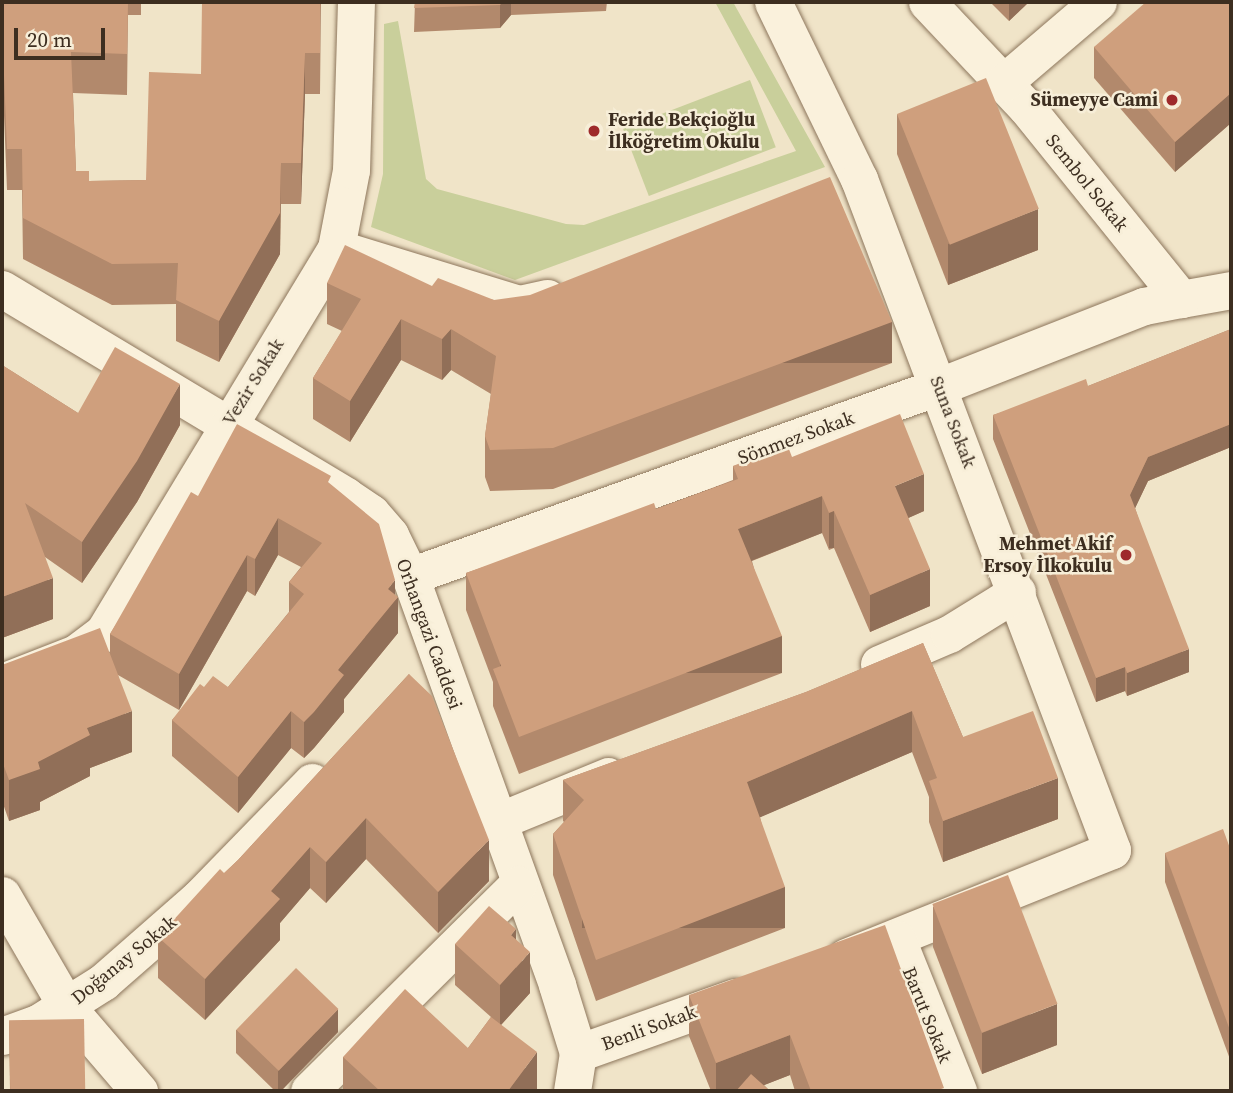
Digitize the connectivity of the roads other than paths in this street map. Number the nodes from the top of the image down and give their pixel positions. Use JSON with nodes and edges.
{"nodes":[{"id":1,"x":356,"y":2,"type":"edge"},
{"id":2,"x":773,"y":2,"type":"edge"},
{"id":3,"x":927,"y":2,"type":"edge"},
{"id":4,"x":1098,"y":2,"type":"edge"},
{"id":5,"x":1003,"y":83,"type":"junction"},
{"id":6,"x":859,"y":179,"type":"junction"},
{"id":7,"x":820,"y":194,"type":"edge"},
{"id":8,"x":336,"y":248,"type":"junction"},
{"id":9,"x":575,"y":288,"type":"edge"},
{"id":10,"x":2,"y":290,"type":"edge"},
{"id":11,"x":1231,"y":290,"type":"edge"},
{"id":12,"x":1181,"y":299,"type":"junction"},
{"id":13,"x":940,"y":386,"type":"junction"},
{"id":14,"x":226,"y":426,"type":"junction"},
{"id":15,"x":410,"y":576,"type":"junction"},
{"id":16,"x":1017,"y":592,"type":"junction"},
{"id":17,"x":438,"y":653,"type":"junction"},
{"id":18,"x":853,"y":675,"type":"edge"},
{"id":19,"x":2,"y":682,"type":"edge"},
{"id":20,"x":409,"y":682,"type":"edge"},
{"id":21,"x":332,"y":761,"type":"edge"},
{"id":22,"x":636,"y":765,"type":"edge"},
{"id":23,"x":496,"y":822,"type":"junction"},
{"id":24,"x":517,"y":884,"type":"junction"},
{"id":25,"x":2,"y":895,"type":"edge"},
{"id":26,"x":897,"y":939,"type":"junction"},
{"id":27,"x":808,"y":971,"type":"edge"},
{"id":28,"x":769,"y":985,"type":"edge"},
{"id":29,"x":67,"y":1007,"type":"junction"},
{"id":30,"x":2,"y":1036,"type":"edge"},
{"id":31,"x":578,"y":1054,"type":"junction"},
{"id":32,"x":139,"y":1091,"type":"edge"},
{"id":33,"x":309,"y":1091,"type":"edge"},
{"id":34,"x":572,"y":1091,"type":"edge"},
{"id":35,"x":958,"y":1091,"type":"edge"}],
"edges":[{"from":1,"to":8,"type":"street","name":"Vezir Sokak"},
{"from":2,"to":6,"type":"street","name":"Suna Sokak"},
{"from":3,"to":5,"type":"street","name":"Sembol Sokak"},
{"from":4,"to":5,"type":"street"},
{"from":5,"to":12,"type":"street","name":"Sembol Sokak"},
{"from":6,"to":7,"type":"street"},
{"from":6,"to":13,"type":"street","name":"Suna Sokak"},
{"from":8,"to":9,"type":"street"},
{"from":8,"to":14,"type":"street","name":"Vezir Sokak"},
{"from":10,"to":14,"type":"street","name":"Orhangazi Caddesi"},
{"from":11,"to":12,"type":"street"},
{"from":12,"to":13,"type":"street","name":"Sönmez Sokak"},
{"from":13,"to":15,"type":"street","name":"Sönmez Sokak"},
{"from":13,"to":16,"type":"street","name":"Suna Sokak"},
{"from":14,"to":15,"type":"street","name":"Orhangazi Caddesi"},
{"from":14,"to":19,"type":"street","name":"Vezir Sokak"},
{"from":15,"to":17,"type":"street","name":"Orhangazi Caddesi"},
{"from":16,"to":18,"type":"street"},
{"from":16,"to":26,"type":"street","name":"Suna Sokak"},
{"from":17,"to":20,"type":"street"},
{"from":17,"to":23,"type":"street","name":"Orhangazi Caddesi"},
{"from":21,"to":29,"type":"street","name":"Doğanay Sokak"},
{"from":22,"to":23,"type":"street"},
{"from":23,"to":24,"type":"street","name":"Orhangazi Caddesi"},
{"from":24,"to":31,"type":"street","name":"Orhangazi Caddesi"},
{"from":24,"to":33,"type":"street"},
{"from":25,"to":29,"type":"street"},
{"from":26,"to":27,"type":"street"},
{"from":26,"to":35,"type":"street","name":"Barut Sokak"},
{"from":28,"to":31,"type":"street","name":"Benli Sokak"},
{"from":29,"to":30,"type":"street","name":"Doğanay Sokak"},
{"from":29,"to":32,"type":"street"},
{"from":31,"to":34,"type":"street","name":"Orhangazi Caddesi"}]}
